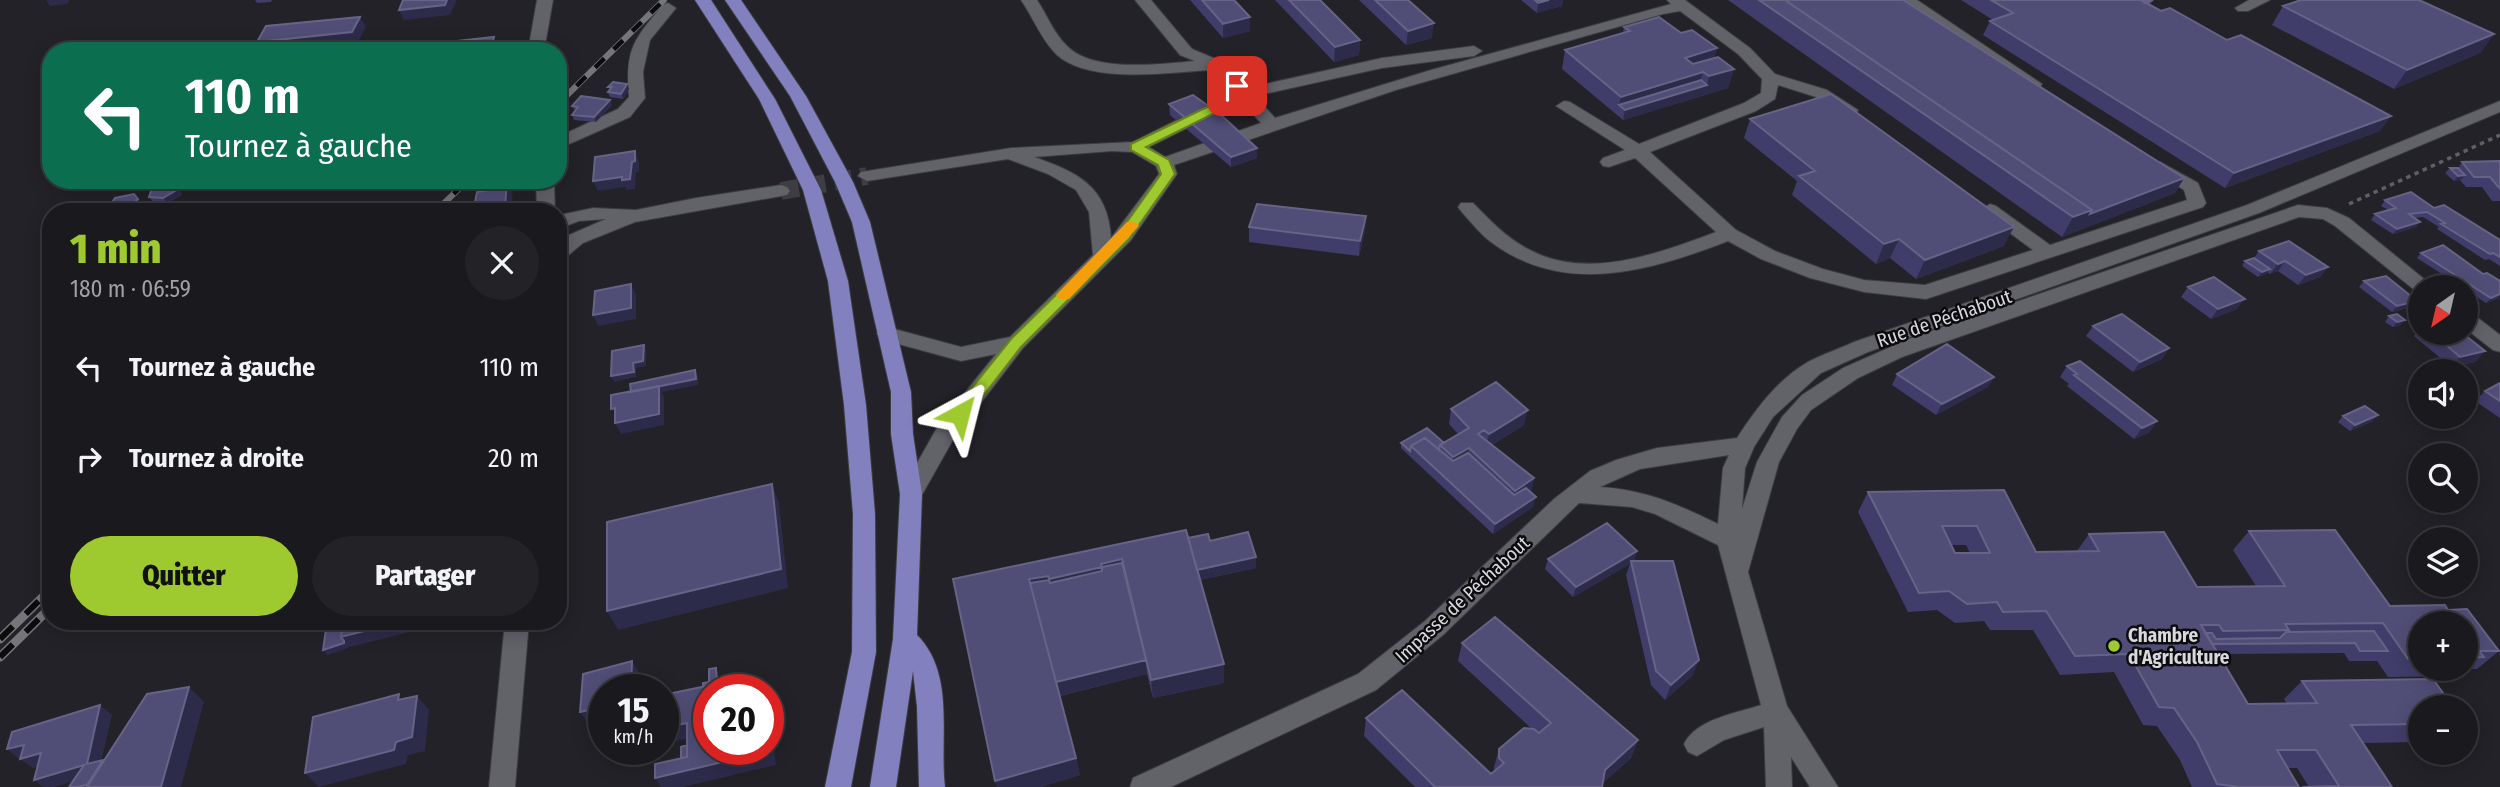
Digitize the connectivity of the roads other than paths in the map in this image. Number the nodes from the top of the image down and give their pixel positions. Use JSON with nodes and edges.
{"nodes":[{"id":1,"x":545,"y":0,"type":"edge"},
{"id":2,"x":703,"y":0,"type":"edge"},
{"id":3,"x":733,"y":0,"type":"edge"},
{"id":4,"x":1029,"y":0,"type":"edge"},
{"id":5,"x":1143,"y":0,"type":"edge"},
{"id":6,"x":1907,"y":0,"type":"edge"},
{"id":7,"x":2262,"y":0,"type":"edge"},
{"id":8,"x":1679,"y":3,"type":"edge"},
{"id":9,"x":668,"y":8,"type":"dead end"},
{"id":10,"x":2243,"y":8,"type":"dead end"},
{"id":11,"x":538,"y":42,"type":"edge"},
{"id":12,"x":1515,"y":51,"type":"junction"},
{"id":13,"x":1217,"y":65,"type":"junction"},
{"id":14,"x":1770,"y":78,"type":"junction"},
{"id":15,"x":2043,"y":90,"type":"edge"},
{"id":16,"x":1243,"y":94,"type":"junction"},
{"id":17,"x":1564,"y":106,"type":"dead end"},
{"id":18,"x":2500,"y":106,"type":"edge"},
{"id":19,"x":1864,"y":120,"type":"edge"},
{"id":20,"x":1275,"y":128,"type":"junction"},
{"id":21,"x":567,"y":140,"type":"edge"},
{"id":22,"x":1136,"y":147,"type":"junction"},
{"id":23,"x":1637,"y":150,"type":"junction"},
{"id":24,"x":1011,"y":153,"type":"junction"},
{"id":25,"x":2146,"y":158,"type":"edge"},
{"id":26,"x":1609,"y":162,"type":"dead end"},
{"id":27,"x":1166,"y":169,"type":"junction"},
{"id":28,"x":867,"y":176,"type":"tunnel mouth"},
{"id":29,"x":781,"y":191,"type":"tunnel mouth"},
{"id":30,"x":1972,"y":198,"type":"edge"},
{"id":31,"x":1467,"y":207,"type":"dead end"},
{"id":32,"x":638,"y":215,"type":"junction"},
{"id":33,"x":567,"y":218,"type":"edge"},
{"id":34,"x":1729,"y":234,"type":"junction"},
{"id":35,"x":567,"y":245,"type":"edge"},
{"id":36,"x":2048,"y":252,"type":"junction"},
{"id":37,"x":1103,"y":256,"type":"junction"},
{"id":38,"x":2409,"y":275,"type":"edge"},
{"id":39,"x":2478,"y":328,"type":"edge"},
{"id":40,"x":887,"y":334,"type":"junction"},
{"id":41,"x":2492,"y":339,"type":"edge"},
{"id":42,"x":1016,"y":343,"type":"junction"},
{"id":43,"x":1744,"y":445,"type":"junction"},
{"id":44,"x":911,"y":494,"type":"junction"},
{"id":45,"x":1574,"y":494,"type":"junction"},
{"id":46,"x":1728,"y":539,"type":"junction"},
{"id":47,"x":1737,"y":573,"type":"junction"},
{"id":48,"x":516,"y":630,"type":"edge"},
{"id":49,"x":905,"y":639,"type":"junction"},
{"id":50,"x":1776,"y":711,"type":"junction"},
{"id":51,"x":1697,"y":744,"type":"dead end"},
{"id":52,"x":502,"y":787,"type":"edge"},
{"id":53,"x":838,"y":787,"type":"edge"},
{"id":54,"x":883,"y":787,"type":"edge"},
{"id":55,"x":932,"y":787,"type":"edge"},
{"id":56,"x":1143,"y":787,"type":"edge"},
{"id":57,"x":1779,"y":787,"type":"edge"},
{"id":58,"x":1825,"y":787,"type":"edge"}],
"edges":[{"from":1,"to":11,"type":"street"},
{"from":2,"to":53,"type":"main road"},
{"from":3,"to":40,"type":"main road"},
{"from":4,"to":13,"type":"street"},
{"from":5,"to":13,"type":"street"},
{"from":6,"to":15,"type":"street"},
{"from":7,"to":10,"type":"street"},
{"from":8,"to":12,"type":"street"},
{"from":8,"to":14,"type":"street"},
{"from":9,"to":21,"type":"street"},
{"from":12,"to":16,"type":"street"},
{"from":12,"to":20,"type":"street"},
{"from":13,"to":16,"type":"street"},
{"from":14,"to":19,"type":"street"},
{"from":14,"to":23,"type":"street"},
{"from":16,"to":20,"type":"street"},
{"from":16,"to":22,"type":"street"},
{"from":17,"to":23,"type":"street"},
{"from":18,"to":43,"type":"street","name":"Rue de Péchabout"},
{"from":20,"to":27,"type":"street"},
{"from":22,"to":24,"type":"street"},
{"from":22,"to":27,"type":"street"},
{"from":23,"to":26,"type":"street"},
{"from":23,"to":34,"type":"street"},
{"from":24,"to":28,"type":"street"},
{"from":24,"to":37,"type":"street"},
{"from":25,"to":36,"type":"street"},
{"from":27,"to":37,"type":"street"},
{"from":29,"to":32,"type":"street"},
{"from":30,"to":36,"type":"street"},
{"from":31,"to":34,"type":"street"},
{"from":32,"to":33,"type":"street"},
{"from":32,"to":35,"type":"street"},
{"from":34,"to":36,"type":"street"},
{"from":37,"to":42,"type":"street"},
{"from":38,"to":47,"type":"street"},
{"from":39,"to":41,"type":"street"},
{"from":40,"to":42,"type":"street"},
{"from":40,"to":44,"type":"main road"},
{"from":42,"to":44,"type":"street"},
{"from":43,"to":45,"type":"street","name":"Impasse de Péchabout"},
{"from":43,"to":46,"type":"street","name":"Rue de Péchabout"},
{"from":44,"to":49,"type":"main road"},
{"from":45,"to":46,"type":"street"},
{"from":45,"to":56,"type":"street","name":"Impasse de Péchabout"},
{"from":46,"to":47,"type":"street","name":"Rue de Péchabout"},
{"from":47,"to":50,"type":"street","name":"Rue de Péchabout"},
{"from":48,"to":52,"type":"street"},
{"from":49,"to":54,"type":"main road"},
{"from":49,"to":55,"type":"main road"},
{"from":50,"to":51,"type":"street"},
{"from":50,"to":57,"type":"street","name":"Rue de Péchabout"},
{"from":50,"to":58,"type":"street"}]}
